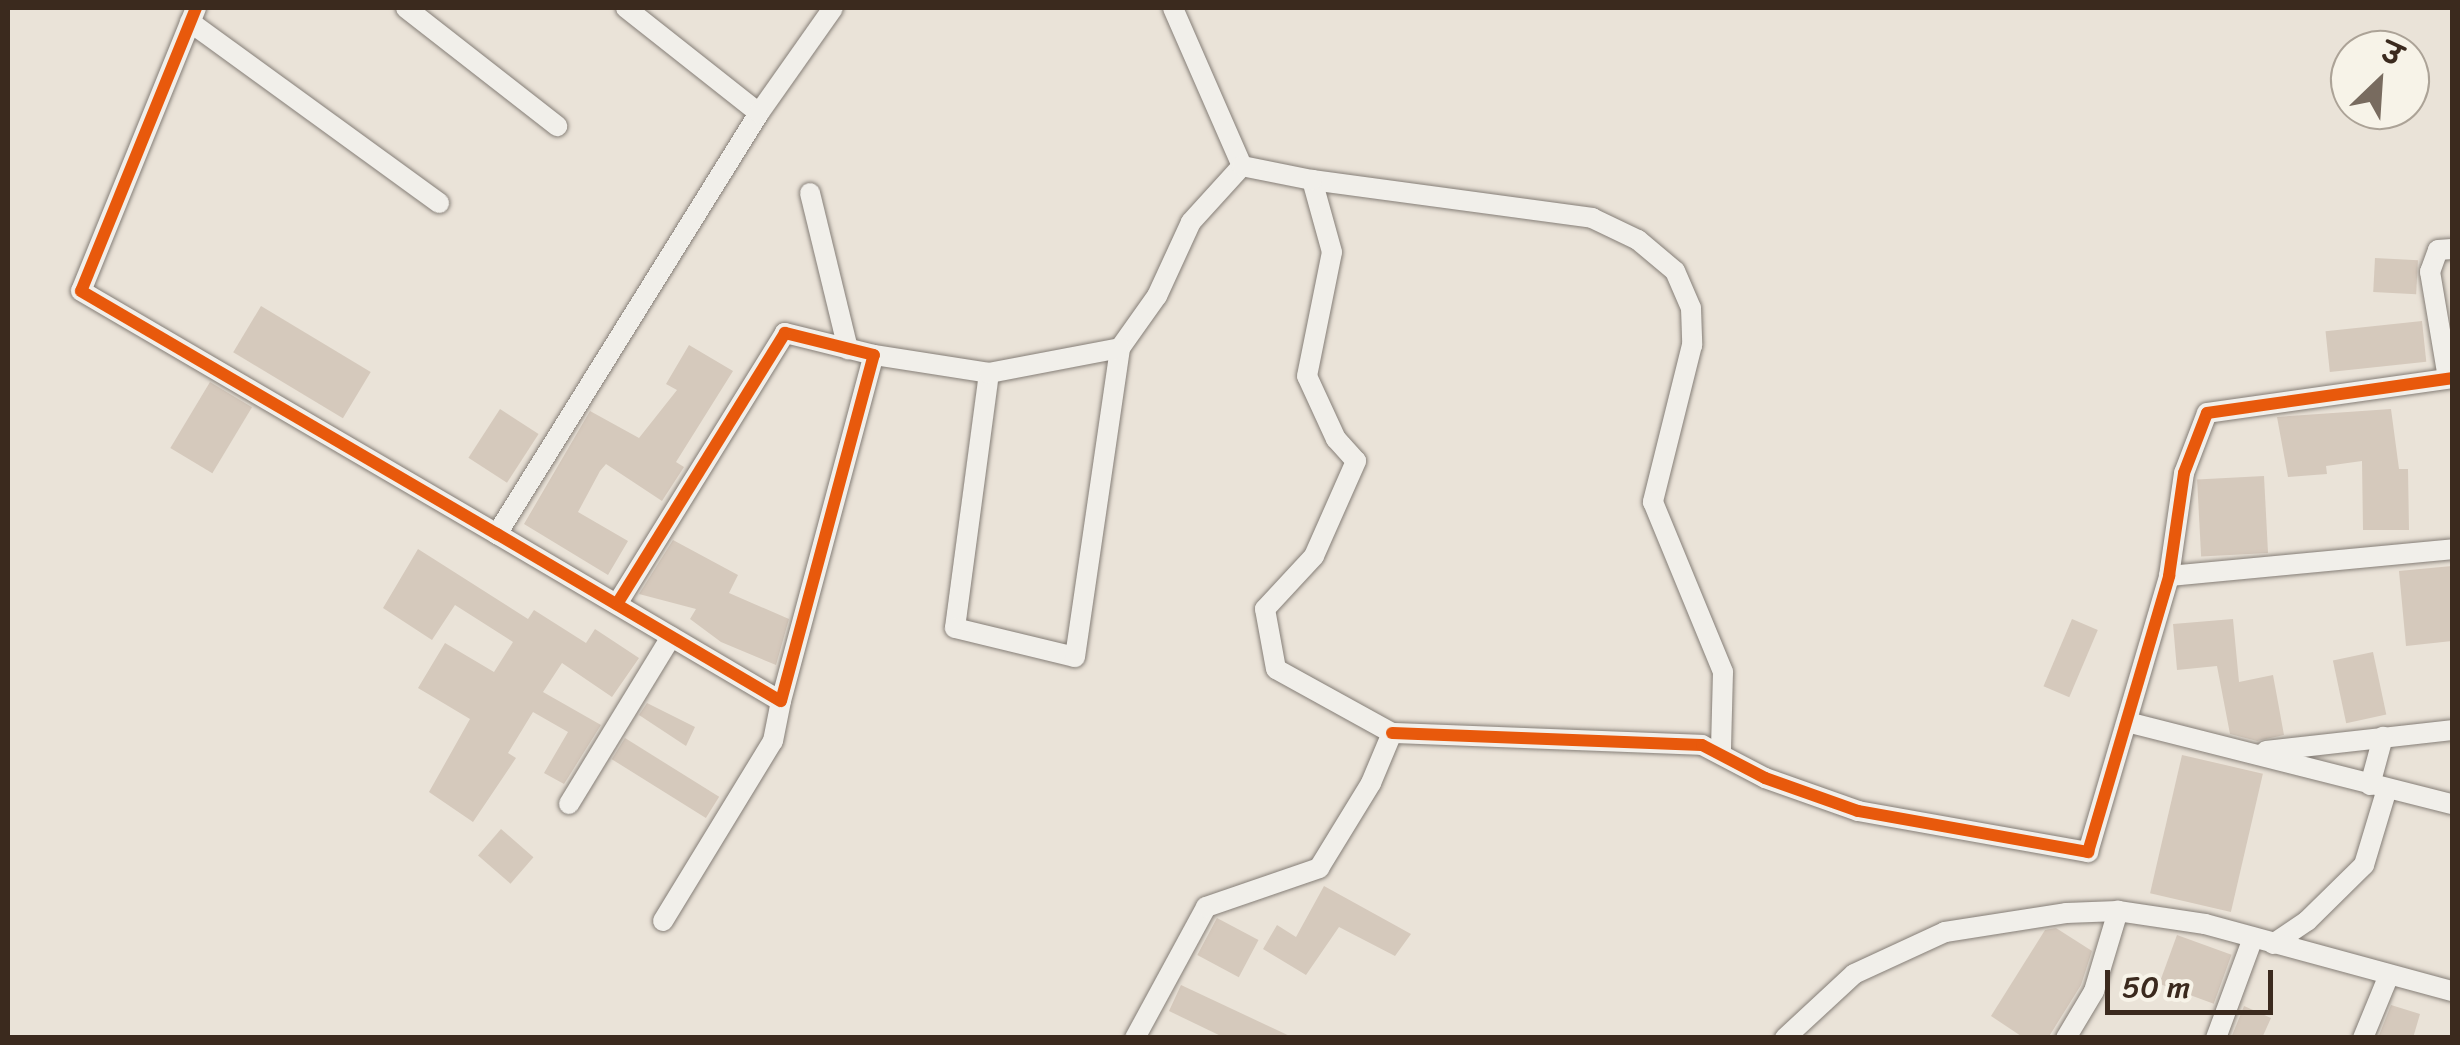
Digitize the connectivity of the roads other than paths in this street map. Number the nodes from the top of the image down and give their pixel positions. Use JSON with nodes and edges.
{"nodes":[{"id":1,"x":406,"y":8,"type":"edge"},
{"id":2,"x":834,"y":8,"type":"edge"},
{"id":3,"x":1172,"y":8,"type":"edge"},
{"id":4,"x":640,"y":12,"type":"edge"},
{"id":5,"x":193,"y":15,"type":"edge"},
{"id":6,"x":759,"y":113,"type":"junction"},
{"id":7,"x":556,"y":126,"type":"dead end"},
{"id":8,"x":1242,"y":166,"type":"junction"},
{"id":9,"x":1312,"y":180,"type":"junction"},
{"id":10,"x":810,"y":192,"type":"dead end"},
{"id":11,"x":439,"y":203,"type":"dead end"},
{"id":12,"x":2452,"y":249,"type":"edge"},
{"id":13,"x":848,"y":348,"type":"junction"},
{"id":14,"x":1120,"y":348,"type":"junction"},
{"id":15,"x":874,"y":354,"type":"junction"},
{"id":16,"x":989,"y":374,"type":"junction"},
{"id":17,"x":2450,"y":378,"type":"edge"},
{"id":18,"x":497,"y":534,"type":"junction"},
{"id":19,"x":2452,"y":549,"type":"edge"},
{"id":20,"x":2170,"y":576,"type":"junction"},
{"id":21,"x":616,"y":604,"type":"junction"},
{"id":22,"x":672,"y":636,"type":"junction"},
{"id":23,"x":781,"y":700,"type":"junction"},
{"id":24,"x":2128,"y":722,"type":"junction"},
{"id":25,"x":2452,"y":730,"type":"edge"},
{"id":26,"x":1392,"y":734,"type":"junction"},
{"id":27,"x":2383,"y":738,"type":"junction"},
{"id":28,"x":1722,"y":750,"type":"junction"},
{"id":29,"x":2253,"y":753,"type":"junction"},
{"id":30,"x":2379,"y":787,"type":"junction"},
{"id":31,"x":569,"y":804,"type":"dead end"},
{"id":32,"x":2452,"y":804,"type":"edge"},
{"id":33,"x":2118,"y":911,"type":"junction"},
{"id":34,"x":663,"y":922,"type":"dead end"},
{"id":35,"x":2263,"y":941,"type":"junction"},
{"id":36,"x":2389,"y":975,"type":"junction"},
{"id":37,"x":2452,"y":991,"type":"edge"},
{"id":38,"x":1136,"y":1038,"type":"edge"},
{"id":39,"x":1785,"y":1038,"type":"edge"},
{"id":40,"x":2066,"y":1038,"type":"edge"},
{"id":41,"x":2216,"y":1038,"type":"edge"},
{"id":42,"x":2364,"y":1038,"type":"edge"}],
"edges":[{"from":1,"to":7,"type":"street"},
{"from":2,"to":6,"type":"street"},
{"from":3,"to":8,"type":"street"},
{"from":4,"to":6,"type":"street"},
{"from":5,"to":11,"type":"street"},
{"from":5,"to":18,"type":"street"},
{"from":6,"to":18,"type":"street"},
{"from":8,"to":9,"type":"street"},
{"from":8,"to":14,"type":"street"},
{"from":9,"to":26,"type":"street"},
{"from":9,"to":28,"type":"street"},
{"from":10,"to":13,"type":"street"},
{"from":12,"to":17,"type":"street"},
{"from":13,"to":15,"type":"street"},
{"from":13,"to":21,"type":"street"},
{"from":14,"to":16,"type":"street"},
{"from":14,"to":16,"type":"street"},
{"from":15,"to":16,"type":"street"},
{"from":15,"to":23,"type":"street"},
{"from":17,"to":20,"type":"street"},
{"from":18,"to":21,"type":"street"},
{"from":19,"to":20,"type":"street"},
{"from":20,"to":24,"type":"street"},
{"from":21,"to":22,"type":"street"},
{"from":22,"to":23,"type":"street"},
{"from":22,"to":31,"type":"street"},
{"from":23,"to":34,"type":"street"},
{"from":24,"to":28,"type":"street"},
{"from":24,"to":29,"type":"street"},
{"from":25,"to":27,"type":"street"},
{"from":26,"to":28,"type":"street"},
{"from":26,"to":38,"type":"street"},
{"from":27,"to":29,"type":"street"},
{"from":27,"to":30,"type":"street"},
{"from":29,"to":30,"type":"street"},
{"from":30,"to":32,"type":"street"},
{"from":30,"to":35,"type":"street"},
{"from":33,"to":35,"type":"street"},
{"from":33,"to":39,"type":"street"},
{"from":33,"to":40,"type":"street"},
{"from":35,"to":36,"type":"street"},
{"from":35,"to":41,"type":"street"},
{"from":36,"to":37,"type":"street"},
{"from":36,"to":42,"type":"street"}]}
